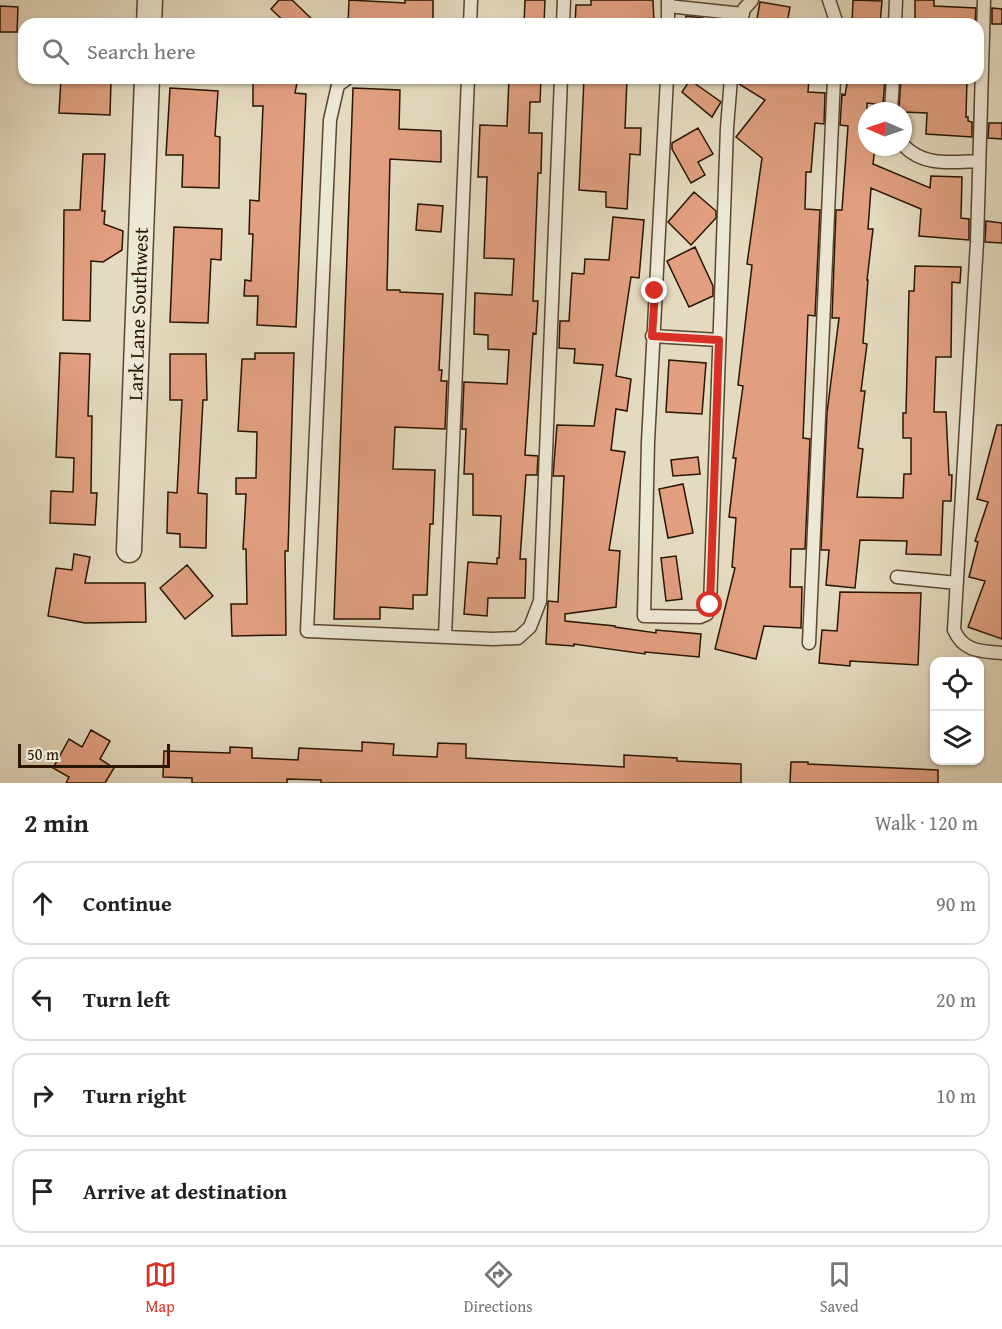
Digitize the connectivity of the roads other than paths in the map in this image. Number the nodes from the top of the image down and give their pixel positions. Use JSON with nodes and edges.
{"nodes":[{"id":1,"x":150,"y":0,"type":"edge"},
{"id":2,"x":471,"y":0,"type":"edge"},
{"id":3,"x":564,"y":0,"type":"edge"},
{"id":4,"x":752,"y":0,"type":"edge"},
{"id":5,"x":829,"y":0,"type":"edge"},
{"id":6,"x":896,"y":0,"type":"edge"},
{"id":7,"x":984,"y":0,"type":"edge"},
{"id":8,"x":668,"y":3,"type":"edge"},
{"id":9,"x":149,"y":18,"type":"edge"},
{"id":10,"x":470,"y":18,"type":"edge"},
{"id":11,"x":563,"y":18,"type":"edge"},
{"id":12,"x":736,"y":18,"type":"edge"},
{"id":13,"x":742,"y":18,"type":"edge"},
{"id":14,"x":835,"y":18,"type":"edge"},
{"id":15,"x":895,"y":18,"type":"edge"},
{"id":16,"x":983,"y":18,"type":"edge"},
{"id":17,"x":147,"y":84,"type":"edge"},
{"id":18,"x":339,"y":84,"type":"edge"},
{"id":19,"x":468,"y":84,"type":"edge"},
{"id":20,"x":561,"y":84,"type":"edge"},
{"id":21,"x":667,"y":84,"type":"edge"},
{"id":22,"x":731,"y":84,"type":"edge"},
{"id":23,"x":834,"y":84,"type":"edge"},
{"id":24,"x":893,"y":84,"type":"edge"},
{"id":25,"x":981,"y":84,"type":"edge"},
{"id":26,"x":892,"y":102,"type":"edge"},
{"id":27,"x":912,"y":154,"type":"edge"},
{"id":28,"x":979,"y":161,"type":"junction"},
{"id":29,"x":652,"y":336,"type":"junction"},
{"id":30,"x":719,"y":340,"type":"junction"},
{"id":31,"x":129,"y":550,"type":"dead end"},
{"id":32,"x":897,"y":577,"type":"dead end"},
{"id":33,"x":957,"y":583,"type":"junction"},
{"id":34,"x":445,"y":636,"type":"junction"},
{"id":35,"x":809,"y":643,"type":"dead end"},
{"id":36,"x":1002,"y":653,"type":"edge"}],
"edges":[{"from":1,"to":9,"type":"street"},
{"from":2,"to":10,"type":"lane"},
{"from":3,"to":11,"type":"lane"},
{"from":4,"to":13,"type":"lane"},
{"from":5,"to":14,"type":"lane"},
{"from":6,"to":15,"type":"lane"},
{"from":7,"to":16,"type":"lane"},
{"from":8,"to":12,"type":"lane"},
{"from":17,"to":31,"type":"street","name":"Lark Lane Southwest"},
{"from":18,"to":34,"type":"lane"},
{"from":19,"to":34,"type":"lane"},
{"from":20,"to":34,"type":"lane"},
{"from":21,"to":29,"type":"lane"},
{"from":22,"to":30,"type":"lane"},
{"from":23,"to":35,"type":"lane"},
{"from":24,"to":26,"type":"lane"},
{"from":25,"to":28,"type":"lane"},
{"from":27,"to":28,"type":"lane"},
{"from":28,"to":33,"type":"lane"},
{"from":29,"to":30,"type":"lane"},
{"from":29,"to":30,"type":"lane"},
{"from":32,"to":33,"type":"lane"},
{"from":33,"to":36,"type":"lane"}]}
